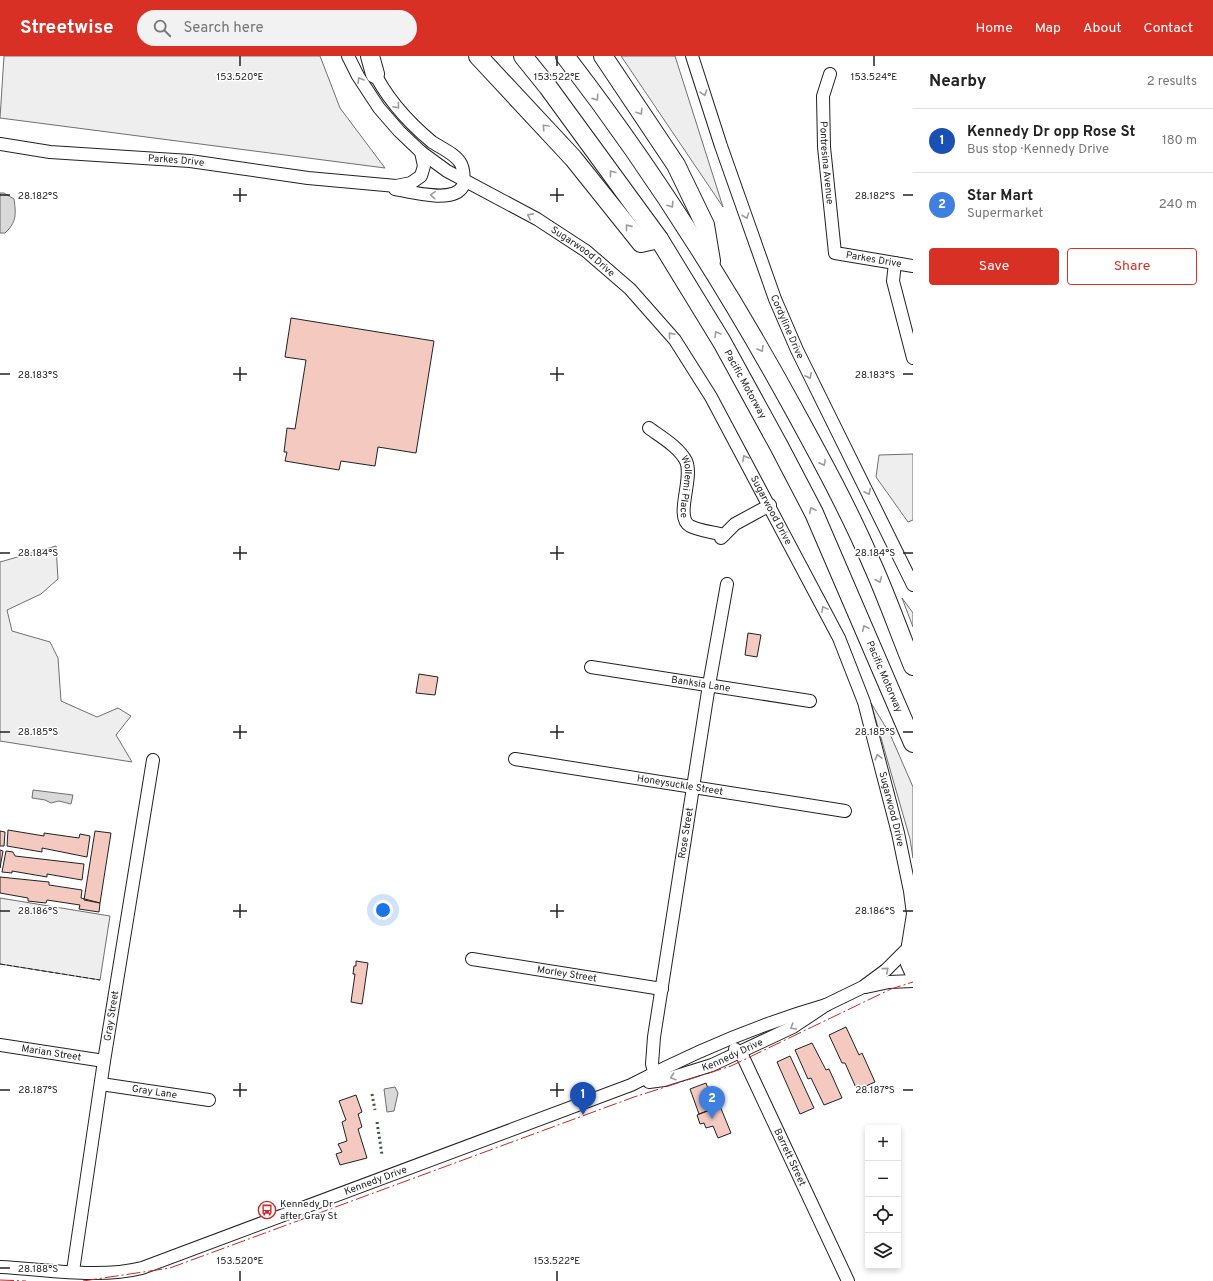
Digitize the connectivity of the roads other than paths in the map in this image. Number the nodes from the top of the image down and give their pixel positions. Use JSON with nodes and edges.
{"nodes":[{"id":1,"x":348,"y":56,"type":"edge"},
{"id":2,"x":366,"y":56,"type":"edge"},
{"id":3,"x":370,"y":56,"type":"edge"},
{"id":4,"x":478,"y":56,"type":"edge"},
{"id":5,"x":523,"y":56,"type":"edge"},
{"id":6,"x":565,"y":56,"type":"edge"},
{"id":7,"x":603,"y":56,"type":"edge"},
{"id":8,"x":692,"y":56,"type":"edge"},
{"id":9,"x":375,"y":74,"type":"junction"},
{"id":10,"x":830,"y":74,"type":"dead end"},
{"id":11,"x":0,"y":144,"type":"edge"},
{"id":12,"x":421,"y":152,"type":"junction"},
{"id":13,"x":464,"y":180,"type":"junction"},
{"id":14,"x":352,"y":182,"type":"junction"},
{"id":15,"x":659,"y":239,"type":"junction"},
{"id":16,"x":835,"y":253,"type":"joint"},
{"id":17,"x":896,"y":263,"type":"junction"},
{"id":18,"x":913,"y":266,"type":"edge"},
{"id":19,"x":712,"y":267,"type":"junction"},
{"id":20,"x":913,"y":358,"type":"edge"},
{"id":21,"x":649,"y":428,"type":"dead end"},
{"id":22,"x":770,"y":505,"type":"junction"},
{"id":23,"x":727,"y":584,"type":"dead end"},
{"id":24,"x":913,"y":585,"type":"edge"},
{"id":25,"x":591,"y":666,"type":"dead end"},
{"id":26,"x":913,"y":666,"type":"edge"},
{"id":27,"x":709,"y":686,"type":"junction"},
{"id":28,"x":810,"y":701,"type":"dead end"},
{"id":29,"x":913,"y":743,"type":"edge"},
{"id":30,"x":515,"y":759,"type":"dead end"},
{"id":31,"x":153,"y":760,"type":"dead end"},
{"id":32,"x":694,"y":786,"type":"junction"},
{"id":33,"x":845,"y":811,"type":"dead end"},
{"id":34,"x":910,"y":945,"type":"edge"},
{"id":35,"x":472,"y":959,"type":"dead end"},
{"id":36,"x":913,"y":977,"type":"edge"},
{"id":37,"x":913,"y":981,"type":"edge"},
{"id":38,"x":863,"y":987,"type":"junction"},
{"id":39,"x":662,"y":989,"type":"junction"},
{"id":40,"x":826,"y":1005,"type":"junction"},
{"id":41,"x":748,"y":1033,"type":"junction"},
{"id":42,"x":0,"y":1045,"type":"edge"},
{"id":43,"x":712,"y":1048,"type":"junction"},
{"id":44,"x":741,"y":1053,"type":"junction"},
{"id":45,"x":104,"y":1061,"type":"junction"},
{"id":46,"x":655,"y":1077,"type":"junction"},
{"id":47,"x":101,"y":1084,"type":"junction"},
{"id":48,"x":209,"y":1100,"type":"dead end"},
{"id":49,"x":0,"y":1266,"type":"edge"},
{"id":50,"x":73,"y":1271,"type":"junction"},
{"id":51,"x":848,"y":1281,"type":"edge"}],
"edges":[{"from":12,"to":1,"type":"street","name":"Sugarwood Drive","one_way":true},
{"from":2,"to":9,"type":"street"},
{"from":3,"to":9,"type":"highway"},
{"from":15,"to":4,"type":"highway","one_way":true},
{"from":15,"to":5,"type":"highway","name":"Pacific Motorway","one_way":true},
{"from":6,"to":19,"type":"highway","one_way":true},
{"from":7,"to":19,"type":"highway","one_way":true},
{"from":8,"to":24,"type":"street","name":"Cordyline Drive","one_way":true},
{"from":9,"to":13,"type":"street","one_way":true},
{"from":10,"to":16,"type":"street","name":"Pontresina Avenue"},
{"from":11,"to":14,"type":"street","name":"Parkes Drive"},
{"from":12,"to":13,"type":"street","name":"Sugarwood Drive"},
{"from":12,"to":14,"type":"street","name":"Parkes Drive"},
{"from":13,"to":14,"type":"street","name":"Parkes Drive","one_way":true},
{"from":22,"to":13,"type":"street","name":"Sugarwood Drive","one_way":true},
{"from":29,"to":15,"type":"highway","name":"Pacific Motorway","one_way":true},
{"from":16,"to":17,"type":"street","name":"Parkes Drive"},
{"from":17,"to":18,"type":"street","name":"Parkes Drive"},
{"from":17,"to":20,"type":"street"},
{"from":19,"to":26,"type":"highway","one_way":true},
{"from":21,"to":22,"type":"street","name":"Wollemi Place"},
{"from":34,"to":22,"type":"street","name":"Sugarwood Drive","one_way":true},
{"from":23,"to":27,"type":"street","name":"Rose Street"},
{"from":25,"to":27,"type":"street","name":"Banksia Lane"},
{"from":27,"to":28,"type":"street","name":"Banksia Lane"},
{"from":27,"to":32,"type":"street","name":"Rose Street"},
{"from":30,"to":32,"type":"street","name":"Honeysuckle Street"},
{"from":31,"to":45,"type":"street","name":"Gray Street"},
{"from":32,"to":33,"type":"street","name":"Honeysuckle Street"},
{"from":32,"to":39,"type":"street","name":"Rose Street"},
{"from":34,"to":36,"type":"street","name":"Sugarwood Drive"},
{"from":38,"to":34,"type":"street","name":"Kennedy Drive","one_way":true},
{"from":35,"to":39,"type":"street","name":"Morley Street"},
{"from":37,"to":38,"type":"street","name":"Kennedy Drive"},
{"from":38,"to":40,"type":"street","name":"Kennedy Drive"},
{"from":39,"to":46,"type":"street","name":"Rose Street"},
{"from":40,"to":41,"type":"street","name":"Kennedy Drive"},
{"from":40,"to":44,"type":"street","name":"Kennedy Drive","one_way":true},
{"from":41,"to":43,"type":"street","name":"Kennedy Drive"},
{"from":41,"to":44,"type":"street"},
{"from":42,"to":45,"type":"street","name":"Marian Street"},
{"from":43,"to":44,"type":"street"},
{"from":43,"to":46,"type":"street","name":"Kennedy Drive"},
{"from":44,"to":46,"type":"street","name":"Kennedy Drive","one_way":true},
{"from":44,"to":51,"type":"street","name":"Barrett Street"},
{"from":45,"to":47,"type":"street","name":"Gray Street"},
{"from":46,"to":50,"type":"street","name":"Kennedy Drive"},
{"from":47,"to":48,"type":"street","name":"Gray Lane"},
{"from":47,"to":50,"type":"street","name":"Gray Street"},
{"from":49,"to":50,"type":"street","name":"Kennedy Drive"}]}
